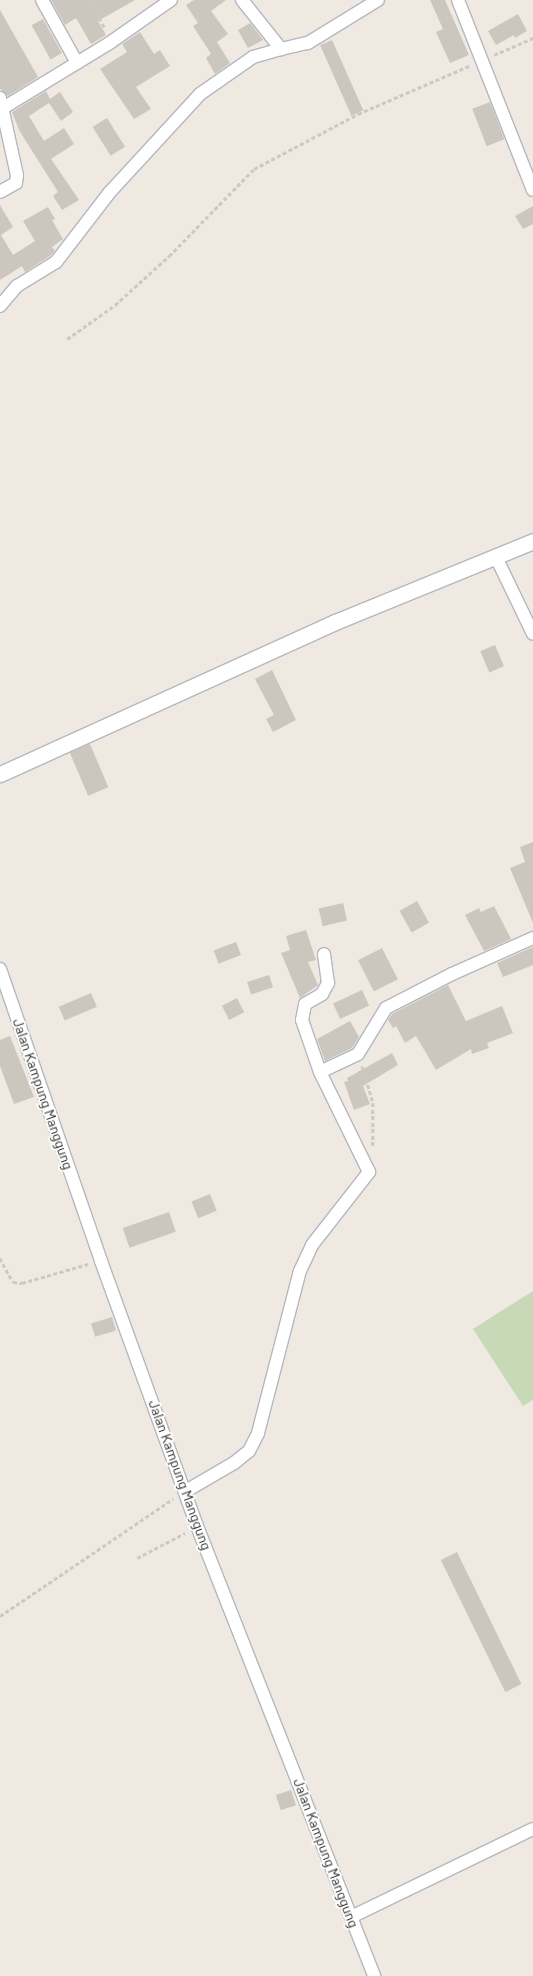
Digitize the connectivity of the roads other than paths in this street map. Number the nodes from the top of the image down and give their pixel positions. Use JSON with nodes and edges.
{"nodes":[{"id":1,"x":42,"y":0,"type":"edge"},
{"id":2,"x":242,"y":0,"type":"edge"},
{"id":3,"x":378,"y":0,"type":"edge"},
{"id":4,"x":458,"y":0,"type":"edge"},
{"id":5,"x":162,"y":2,"type":"edge"},
{"id":6,"x":281,"y":48,"type":"junction"},
{"id":7,"x":77,"y":63,"type":"junction"},
{"id":8,"x":1,"y":101,"type":"edge"},
{"id":9,"x":533,"y":190,"type":"edge"},
{"id":10,"x":0,"y":192,"type":"edge"},
{"id":11,"x":0,"y":306,"type":"edge"},
{"id":12,"x":533,"y":541,"type":"edge"},
{"id":13,"x":496,"y":557,"type":"junction"},
{"id":14,"x":533,"y":634,"type":"edge"},
{"id":15,"x":0,"y":774,"type":"edge"},
{"id":16,"x":533,"y":938,"type":"edge"},
{"id":17,"x":324,"y":954,"type":"dead end"},
{"id":18,"x":0,"y":969,"type":"edge"},
{"id":19,"x":320,"y":1072,"type":"junction"},
{"id":20,"x":186,"y":1491,"type":"junction"},
{"id":21,"x":533,"y":1829,"type":"edge"},
{"id":22,"x":351,"y":1917,"type":"junction"},
{"id":23,"x":374,"y":1976,"type":"edge"}],
"edges":[{"from":1,"to":7,"type":"street"},
{"from":2,"to":6,"type":"street"},
{"from":3,"to":6,"type":"street"},
{"from":4,"to":9,"type":"street"},
{"from":5,"to":7,"type":"street"},
{"from":6,"to":11,"type":"street"},
{"from":7,"to":8,"type":"street"},
{"from":8,"to":10,"type":"street"},
{"from":12,"to":13,"type":"street"},
{"from":13,"to":14,"type":"street"},
{"from":13,"to":15,"type":"street"},
{"from":16,"to":19,"type":"street"},
{"from":17,"to":19,"type":"street"},
{"from":18,"to":20,"type":"street","name":"Jalan Kampung Manggung"},
{"from":19,"to":20,"type":"street"},
{"from":20,"to":22,"type":"street","name":"Jalan Kampung Manggung"},
{"from":21,"to":22,"type":"street"},
{"from":22,"to":23,"type":"street","name":"Jalan Kampung Manggung"}]}
